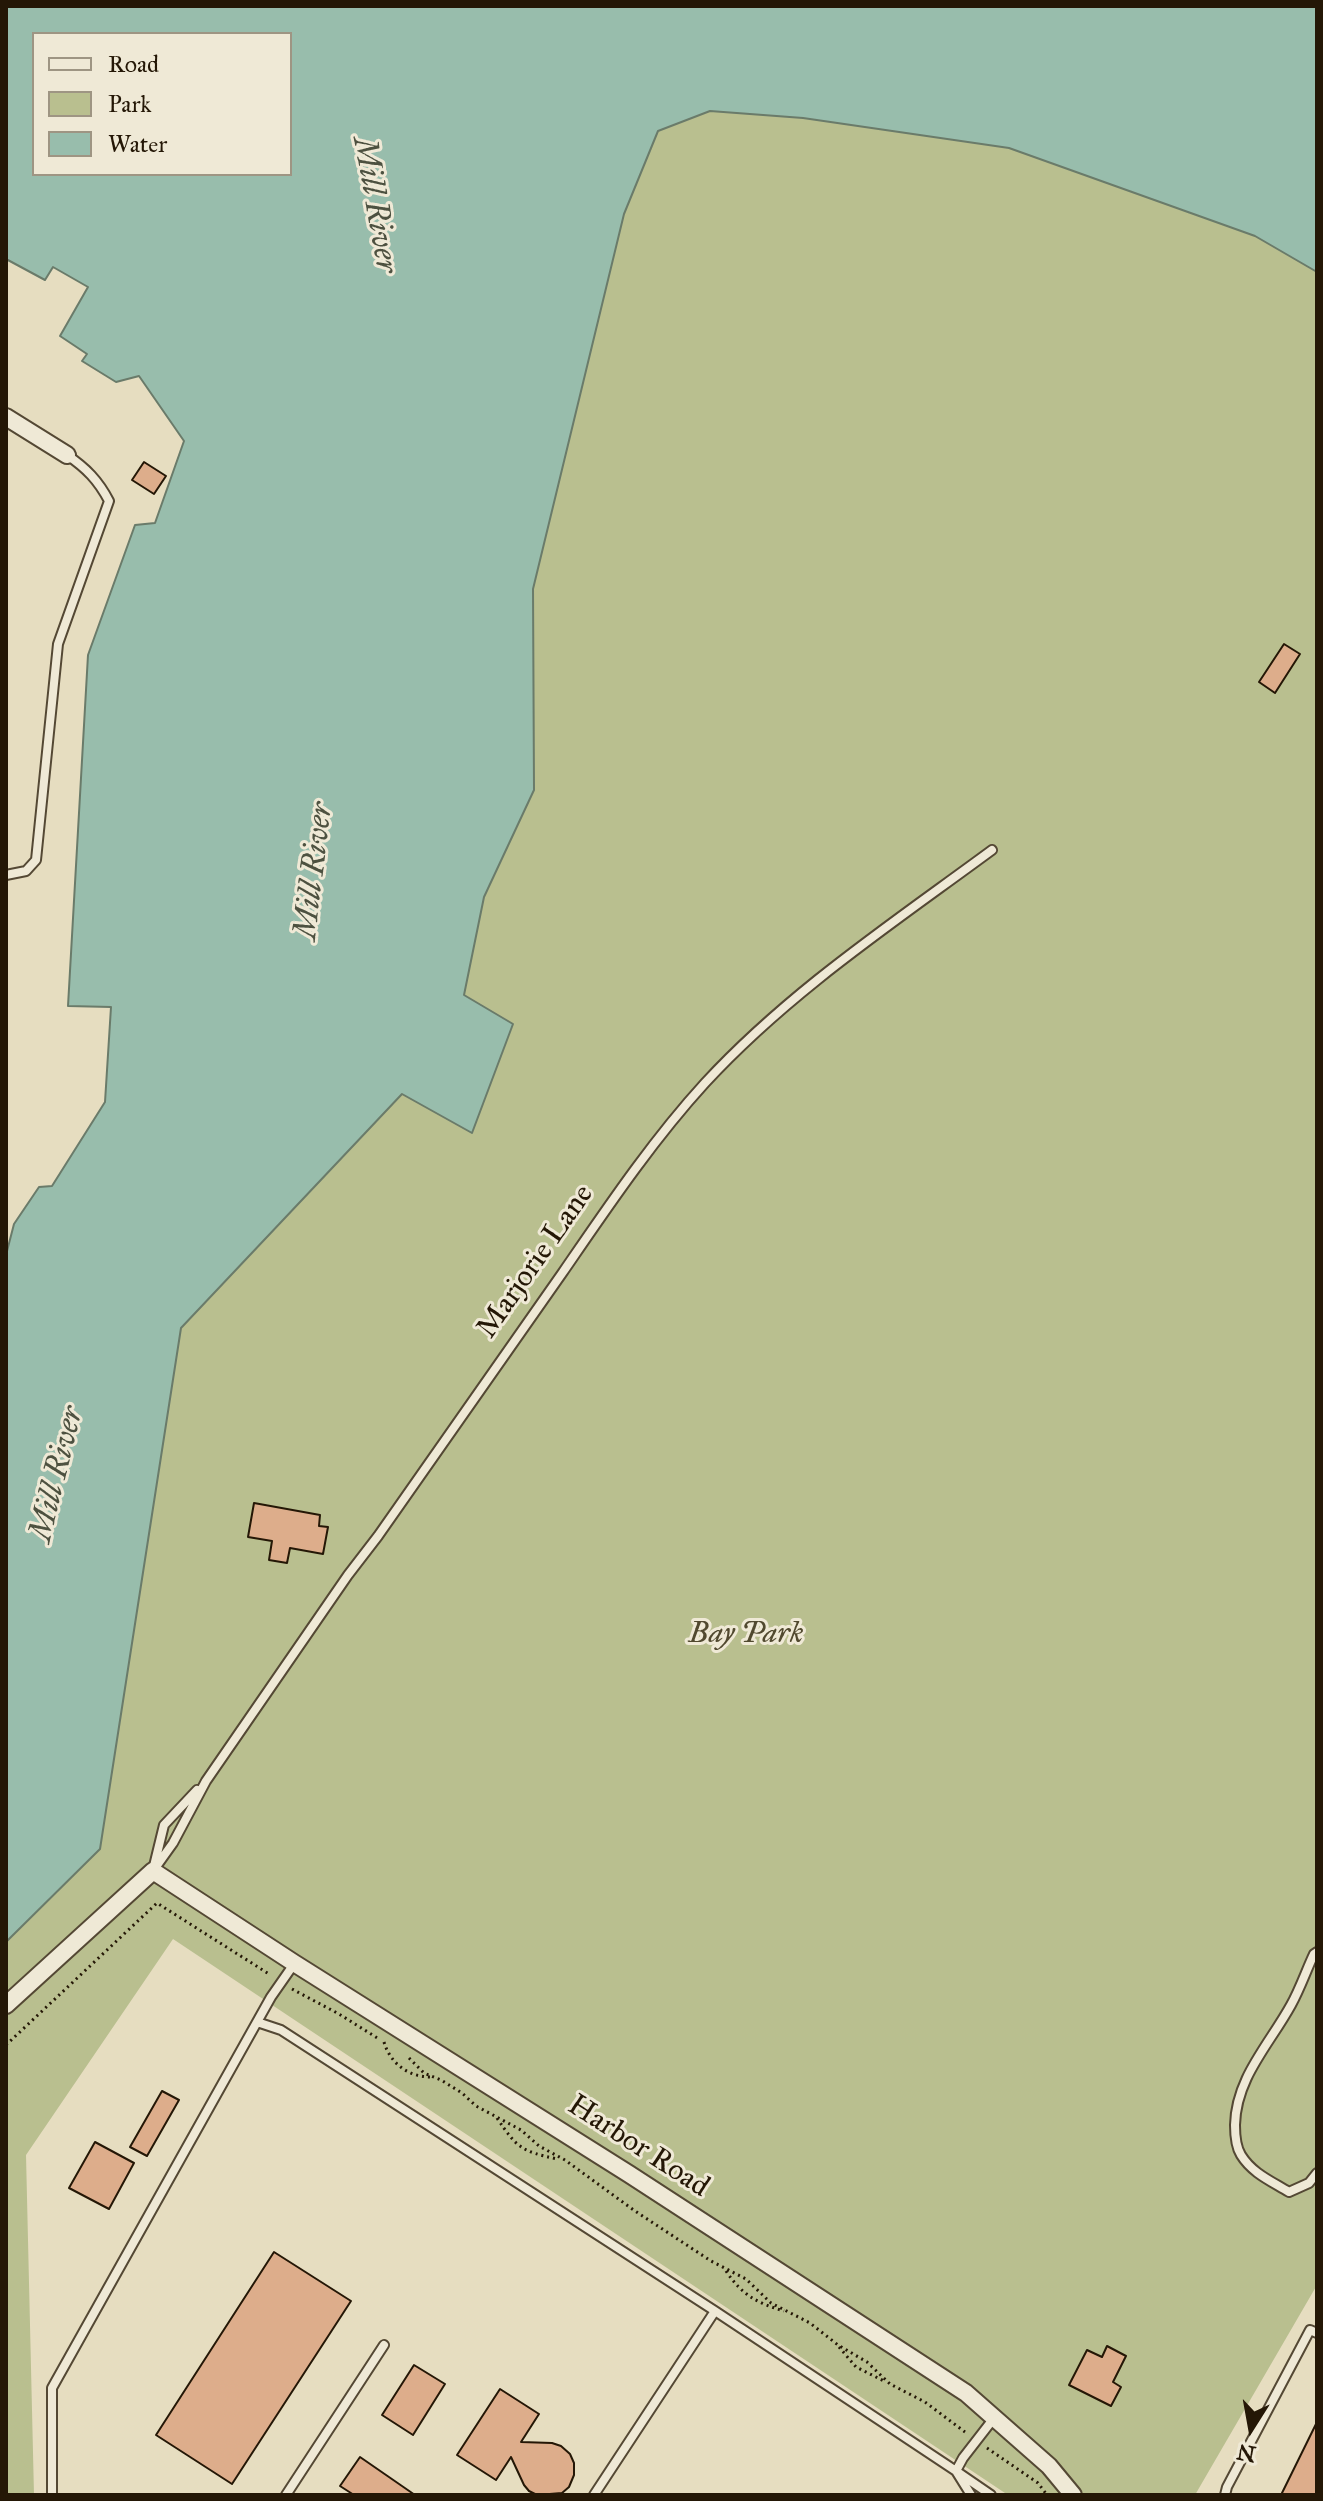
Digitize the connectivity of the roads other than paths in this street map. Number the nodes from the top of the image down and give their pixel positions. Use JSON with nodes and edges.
{"nodes":[{"id":1,"x":6,"y":417,"type":"edge"},
{"id":2,"x":67,"y":455,"type":"joint"},
{"id":3,"x":992,"y":850,"type":"dead end"},
{"id":4,"x":6,"y":875,"type":"edge"},
{"id":5,"x":206,"y":1781,"type":"junction"},
{"id":6,"x":153,"y":1871,"type":"junction"},
{"id":7,"x":1317,"y":1952,"type":"edge"},
{"id":8,"x":294,"y":1963,"type":"junction"},
{"id":9,"x":6,"y":2005,"type":"edge"},
{"id":10,"x":257,"y":2022,"type":"junction"},
{"id":11,"x":1317,"y":2173,"type":"edge"},
{"id":12,"x":715,"y":2311,"type":"junction"},
{"id":13,"x":1317,"y":2333,"type":"edge"},
{"id":14,"x":384,"y":2345,"type":"dead end"},
{"id":15,"x":994,"y":2418,"type":"junction"},
{"id":16,"x":956,"y":2471,"type":"junction"},
{"id":17,"x":52,"y":2495,"type":"edge"},
{"id":18,"x":286,"y":2495,"type":"edge"},
{"id":19,"x":594,"y":2495,"type":"edge"},
{"id":20,"x":971,"y":2495,"type":"edge"},
{"id":21,"x":991,"y":2495,"type":"edge"},
{"id":22,"x":1073,"y":2495,"type":"edge"},
{"id":23,"x":1225,"y":2495,"type":"edge"}],
"edges":[{"from":1,"to":2,"type":"street"},
{"from":2,"to":4,"type":"lane"},
{"from":3,"to":5,"type":"lane","name":"Marjorie Lane"},
{"from":5,"to":6,"type":"lane","name":"Marjorie Lane"},
{"from":5,"to":6,"type":"lane","name":"Marjorie Lane"},
{"from":6,"to":8,"type":"street","name":"Harbor Road"},
{"from":6,"to":9,"type":"street","name":"Marjorie Lane"},
{"from":7,"to":11,"type":"lane"},
{"from":8,"to":10,"type":"lane"},
{"from":8,"to":15,"type":"street","name":"Harbor Road"},
{"from":10,"to":12,"type":"lane"},
{"from":10,"to":17,"type":"lane"},
{"from":12,"to":16,"type":"lane"},
{"from":12,"to":19,"type":"lane"},
{"from":13,"to":23,"type":"lane"},
{"from":14,"to":18,"type":"lane"},
{"from":15,"to":16,"type":"lane"},
{"from":15,"to":22,"type":"street","name":"Harbor Road"},
{"from":16,"to":20,"type":"lane"},
{"from":16,"to":21,"type":"lane"}]}
